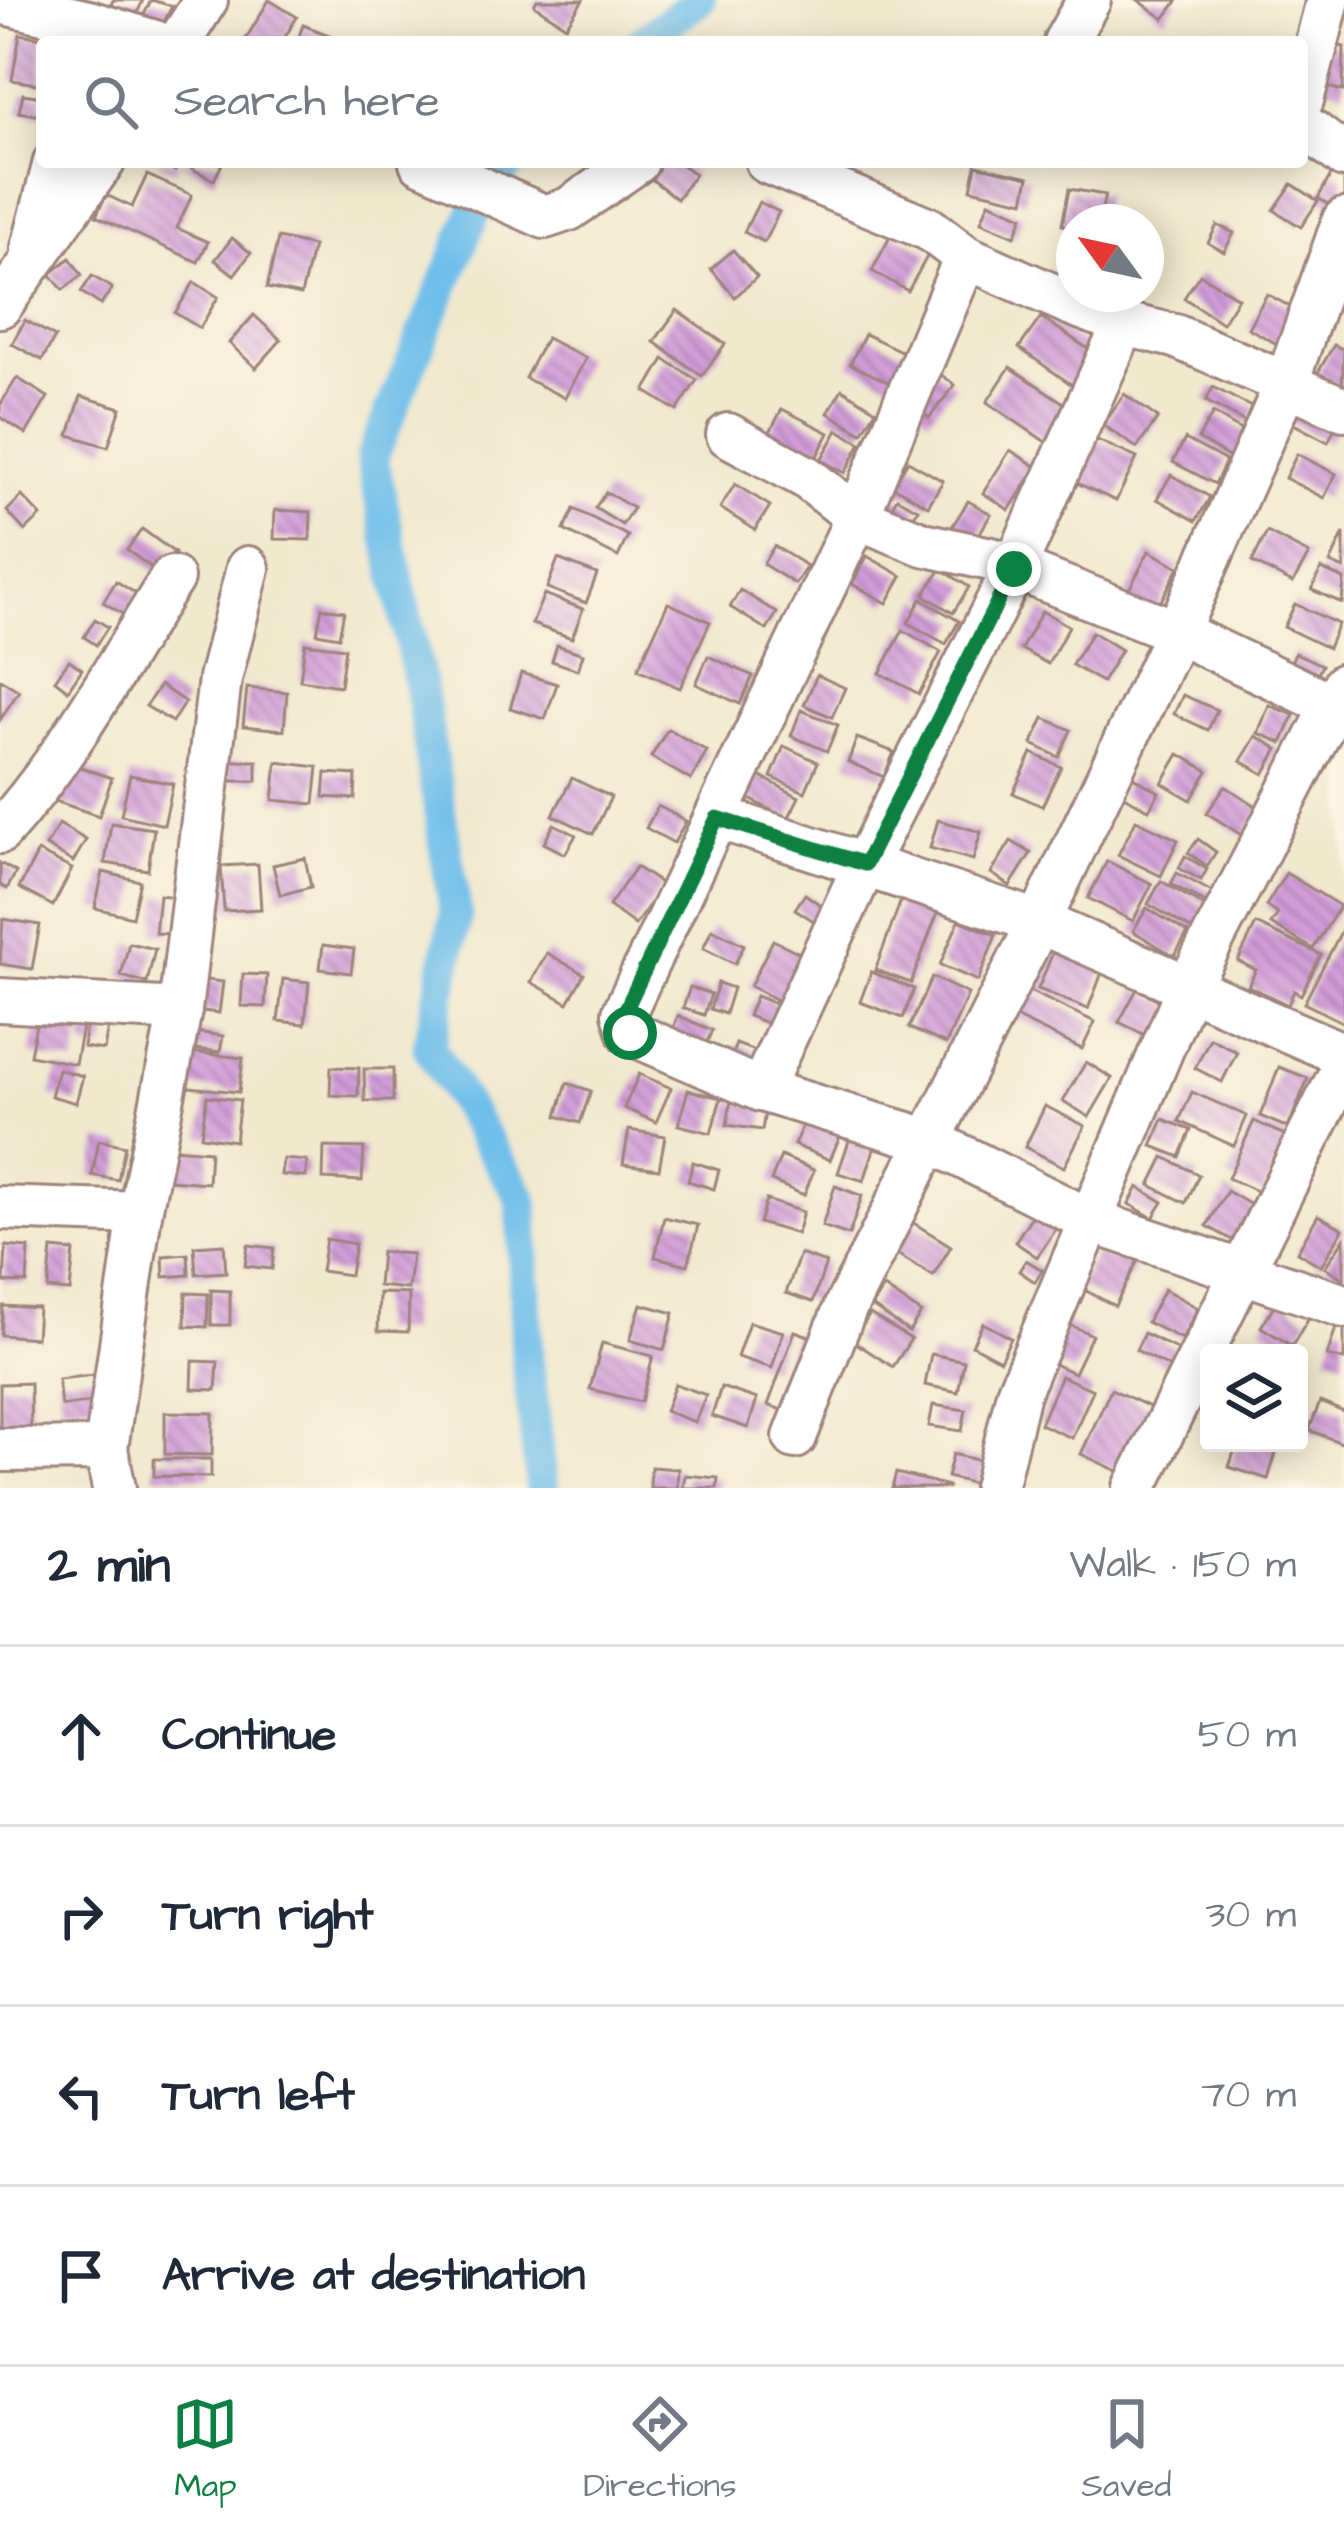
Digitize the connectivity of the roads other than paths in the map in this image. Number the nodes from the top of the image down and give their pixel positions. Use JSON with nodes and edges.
{"nodes":[{"id":1,"x":206,"y":0,"type":"edge"},
{"id":2,"x":1089,"y":0,"type":"edge"},
{"id":3,"x":1328,"y":0,"type":"edge"},
{"id":4,"x":0,"y":2,"type":"edge"},
{"id":5,"x":91,"y":22,"type":"edge"},
{"id":6,"x":136,"y":36,"type":"edge"},
{"id":7,"x":183,"y":36,"type":"edge"},
{"id":8,"x":1068,"y":36,"type":"edge"},
{"id":9,"x":1308,"y":77,"type":"edge"},
{"id":10,"x":1308,"y":129,"type":"edge"},
{"id":11,"x":1344,"y":156,"type":"edge"},
{"id":12,"x":53,"y":168,"type":"edge"},
{"id":13,"x":99,"y":168,"type":"edge"},
{"id":14,"x":434,"y":168,"type":"edge"},
{"id":15,"x":628,"y":168,"type":"edge"},
{"id":16,"x":782,"y":168,"type":"edge"},
{"id":17,"x":1344,"y":220,"type":"edge"},
{"id":18,"x":966,"y":257,"type":"junction"},
{"id":19,"x":13,"y":290,"type":"edge"},
{"id":20,"x":1124,"y":324,"type":"junction"},
{"id":21,"x":1287,"y":382,"type":"junction"},
{"id":22,"x":1344,"y":409,"type":"edge"},
{"id":23,"x":728,"y":435,"type":"dead end"},
{"id":24,"x":857,"y":517,"type":"junction"},
{"id":25,"x":248,"y":568,"type":"dead end"},
{"id":26,"x":1014,"y":569,"type":"junction"},
{"id":27,"x":172,"y":578,"type":"dead end"},
{"id":28,"x":1177,"y":632,"type":"junction"},
{"id":29,"x":1341,"y":701,"type":"edge"},
{"id":30,"x":717,"y":818,"type":"junction"},
{"id":31,"x":0,"y":832,"type":"edge"},
{"id":32,"x":865,"y":864,"type":"junction"},
{"id":33,"x":1039,"y":922,"type":"junction"},
{"id":34,"x":1188,"y":987,"type":"junction"},
{"id":35,"x":0,"y":1000,"type":"edge"},
{"id":36,"x":180,"y":1010,"type":"junction"},
{"id":37,"x":1344,"y":1055,"type":"edge"},
{"id":38,"x":1344,"y":1066,"type":"edge"},
{"id":39,"x":761,"y":1090,"type":"junction"},
{"id":40,"x":931,"y":1141,"type":"junction"},
{"id":41,"x":0,"y":1208,"type":"edge"},
{"id":42,"x":140,"y":1214,"type":"junction"},
{"id":43,"x":1091,"y":1221,"type":"junction"},
{"id":44,"x":1245,"y":1271,"type":"junction"},
{"id":45,"x":1344,"y":1306,"type":"edge"},
{"id":46,"x":795,"y":1437,"type":"dead end"},
{"id":47,"x":0,"y":1450,"type":"edge"},
{"id":48,"x":110,"y":1469,"type":"edge"},
{"id":49,"x":995,"y":1488,"type":"edge"},
{"id":50,"x":1135,"y":1488,"type":"edge"}],
"edges":[{"from":1,"to":7,"type":"street"},
{"from":2,"to":8,"type":"street"},
{"from":3,"to":9,"type":"street"},
{"from":4,"to":5,"type":"street"},
{"from":5,"to":6,"type":"street"},
{"from":10,"to":11,"type":"street"},
{"from":12,"to":19,"type":"street"},
{"from":13,"to":19,"type":"street"},
{"from":14,"to":15,"type":"street"},
{"from":16,"to":18,"type":"street"},
{"from":17,"to":21,"type":"street"},
{"from":18,"to":20,"type":"street"},
{"from":18,"to":24,"type":"street"},
{"from":20,"to":21,"type":"street"},
{"from":20,"to":26,"type":"street"},
{"from":21,"to":22,"type":"street"},
{"from":21,"to":28,"type":"street"},
{"from":23,"to":24,"type":"street"},
{"from":24,"to":26,"type":"street"},
{"from":24,"to":30,"type":"street"},
{"from":25,"to":36,"type":"street"},
{"from":26,"to":28,"type":"street"},
{"from":26,"to":32,"type":"street"},
{"from":27,"to":31,"type":"street"},
{"from":28,"to":29,"type":"street"},
{"from":28,"to":33,"type":"street"},
{"from":29,"to":34,"type":"street"},
{"from":30,"to":32,"type":"street"},
{"from":30,"to":39,"type":"street"},
{"from":32,"to":33,"type":"street"},
{"from":32,"to":39,"type":"street"},
{"from":33,"to":34,"type":"street"},
{"from":33,"to":40,"type":"street"},
{"from":34,"to":37,"type":"street"},
{"from":34,"to":43,"type":"street"},
{"from":35,"to":36,"type":"street"},
{"from":36,"to":42,"type":"street"},
{"from":38,"to":44,"type":"street"},
{"from":39,"to":40,"type":"street"},
{"from":40,"to":43,"type":"street"},
{"from":40,"to":46,"type":"street"},
{"from":41,"to":42,"type":"street"},
{"from":42,"to":48,"type":"street"},
{"from":43,"to":44,"type":"street"},
{"from":43,"to":49,"type":"street"},
{"from":44,"to":45,"type":"street"},
{"from":44,"to":50,"type":"street"},
{"from":47,"to":48,"type":"street"}]}
